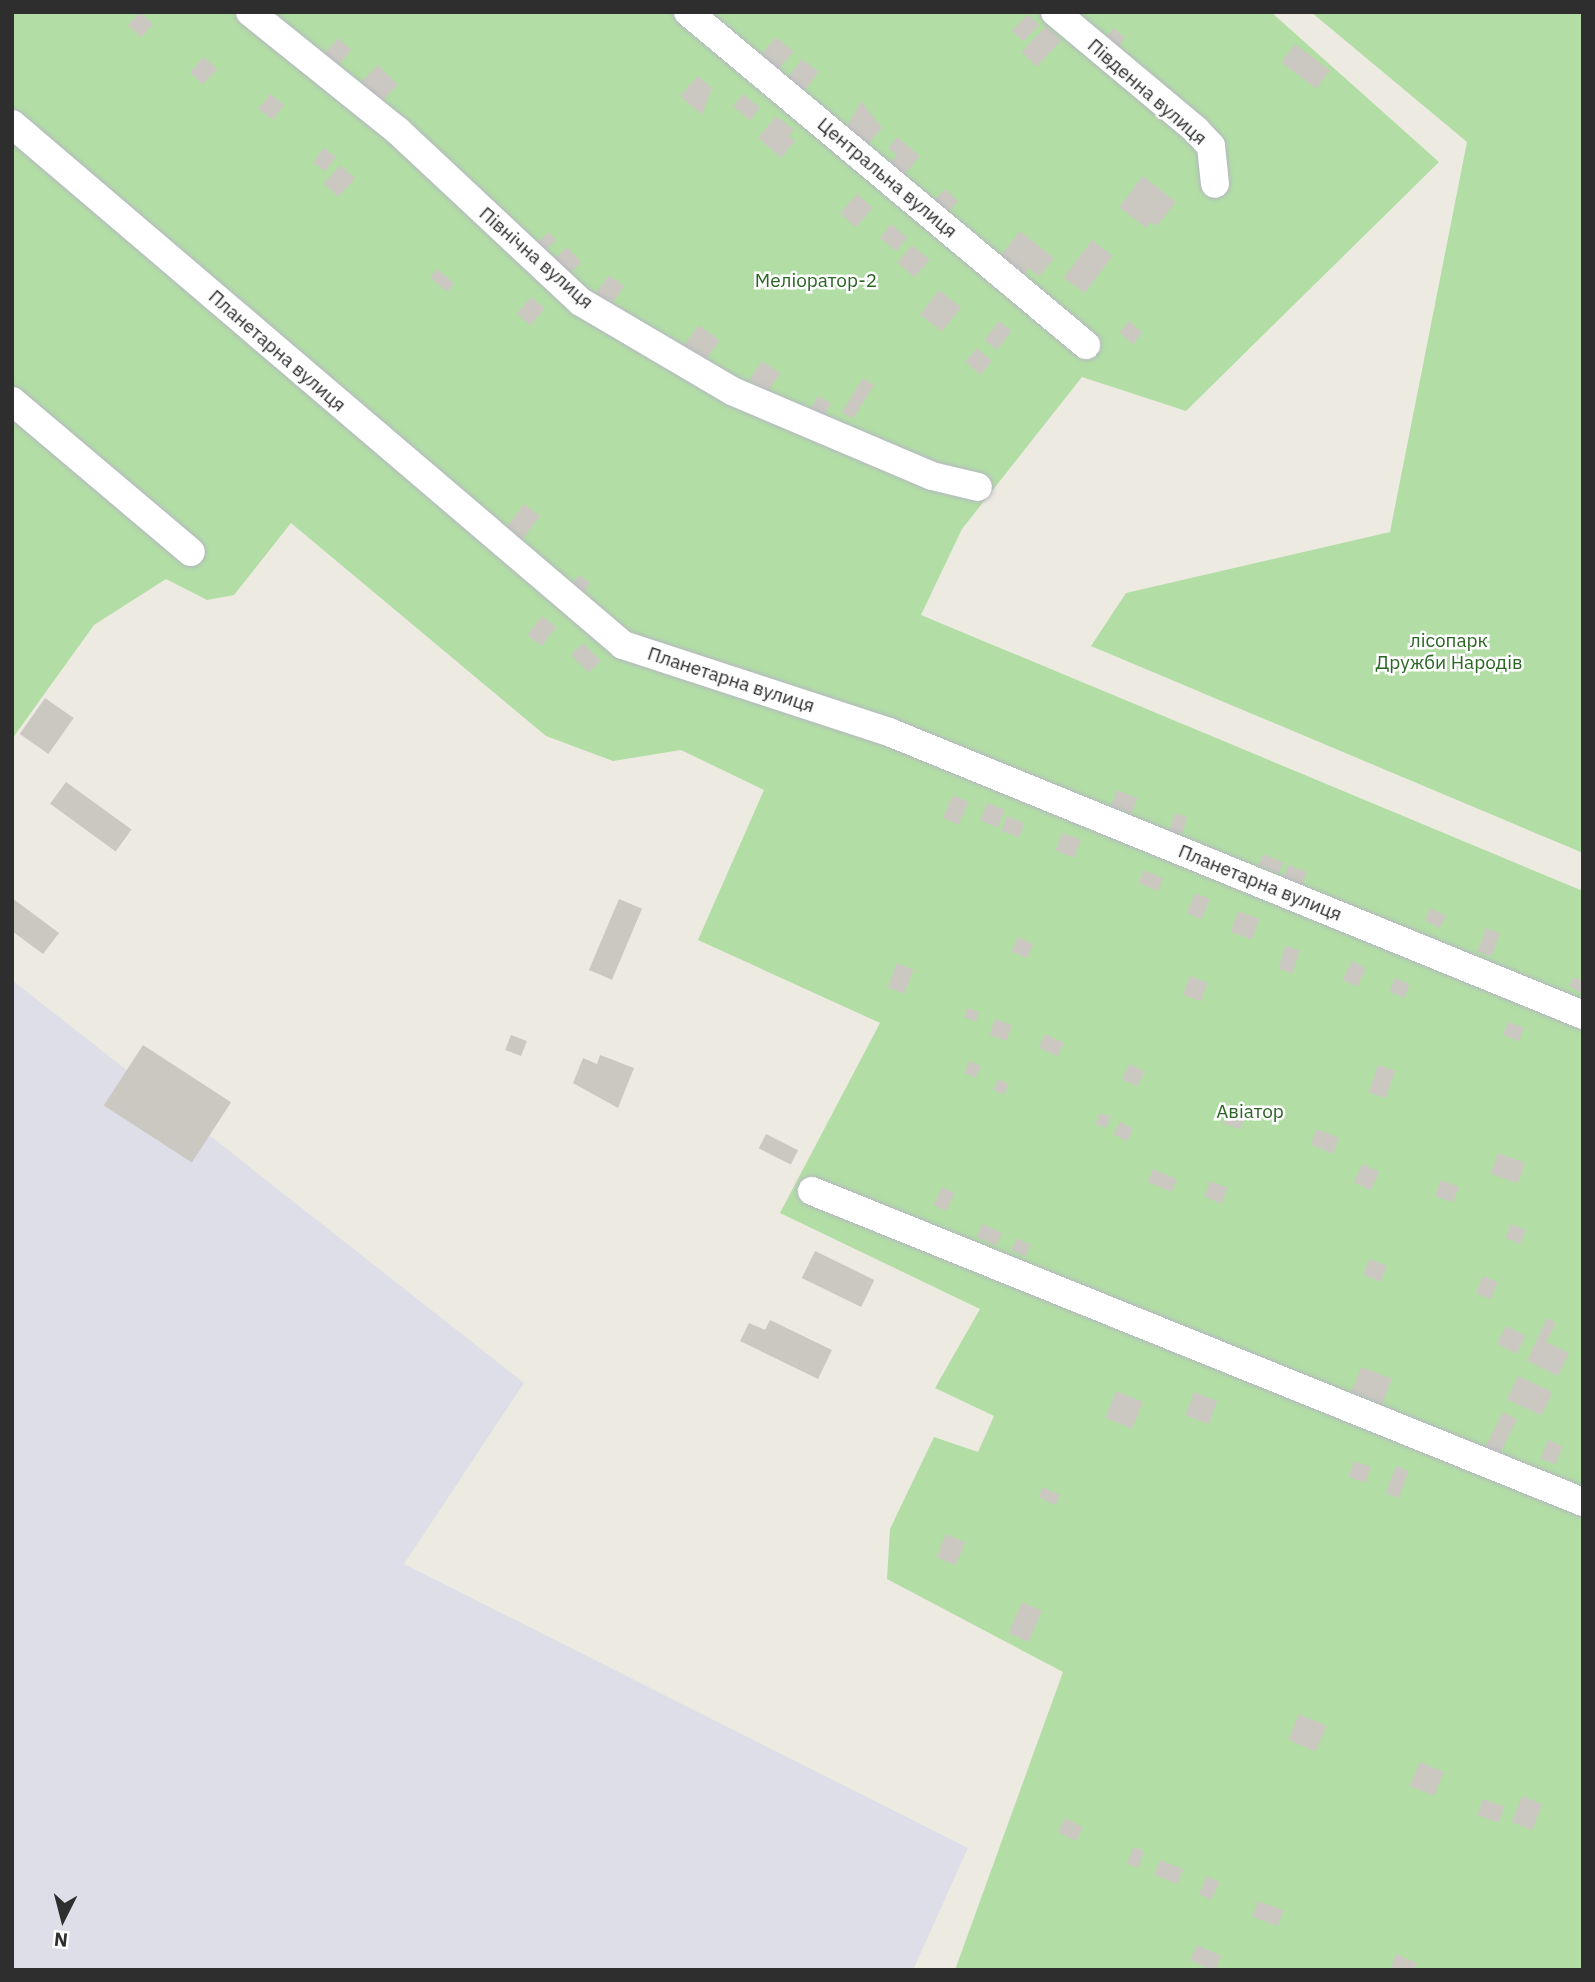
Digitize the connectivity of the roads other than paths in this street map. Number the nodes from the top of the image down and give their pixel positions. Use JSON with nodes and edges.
{"nodes":[{"id":1,"x":250,"y":12,"type":"edge"},
{"id":2,"x":688,"y":12,"type":"edge"},
{"id":3,"x":1055,"y":12,"type":"edge"},
{"id":4,"x":12,"y":124,"type":"edge"},
{"id":5,"x":1215,"y":184,"type":"dead end"},
{"id":6,"x":1086,"y":345,"type":"dead end"},
{"id":7,"x":12,"y":401,"type":"edge"},
{"id":8,"x":978,"y":487,"type":"dead end"},
{"id":9,"x":191,"y":552,"type":"dead end"},
{"id":10,"x":1583,"y":1015,"type":"edge"},
{"id":11,"x":811,"y":1191,"type":"dead end"},
{"id":12,"x":1583,"y":1502,"type":"edge"}],
"edges":[{"from":1,"to":8,"type":"street","name":"Північна вулиця"},
{"from":2,"to":6,"type":"street","name":"Центральна вулиця"},
{"from":3,"to":5,"type":"street","name":"Південна вулиця"},
{"from":4,"to":10,"type":"street","name":"Планетарна вулиця"},
{"from":7,"to":9,"type":"street"},
{"from":11,"to":12,"type":"street"}]}
